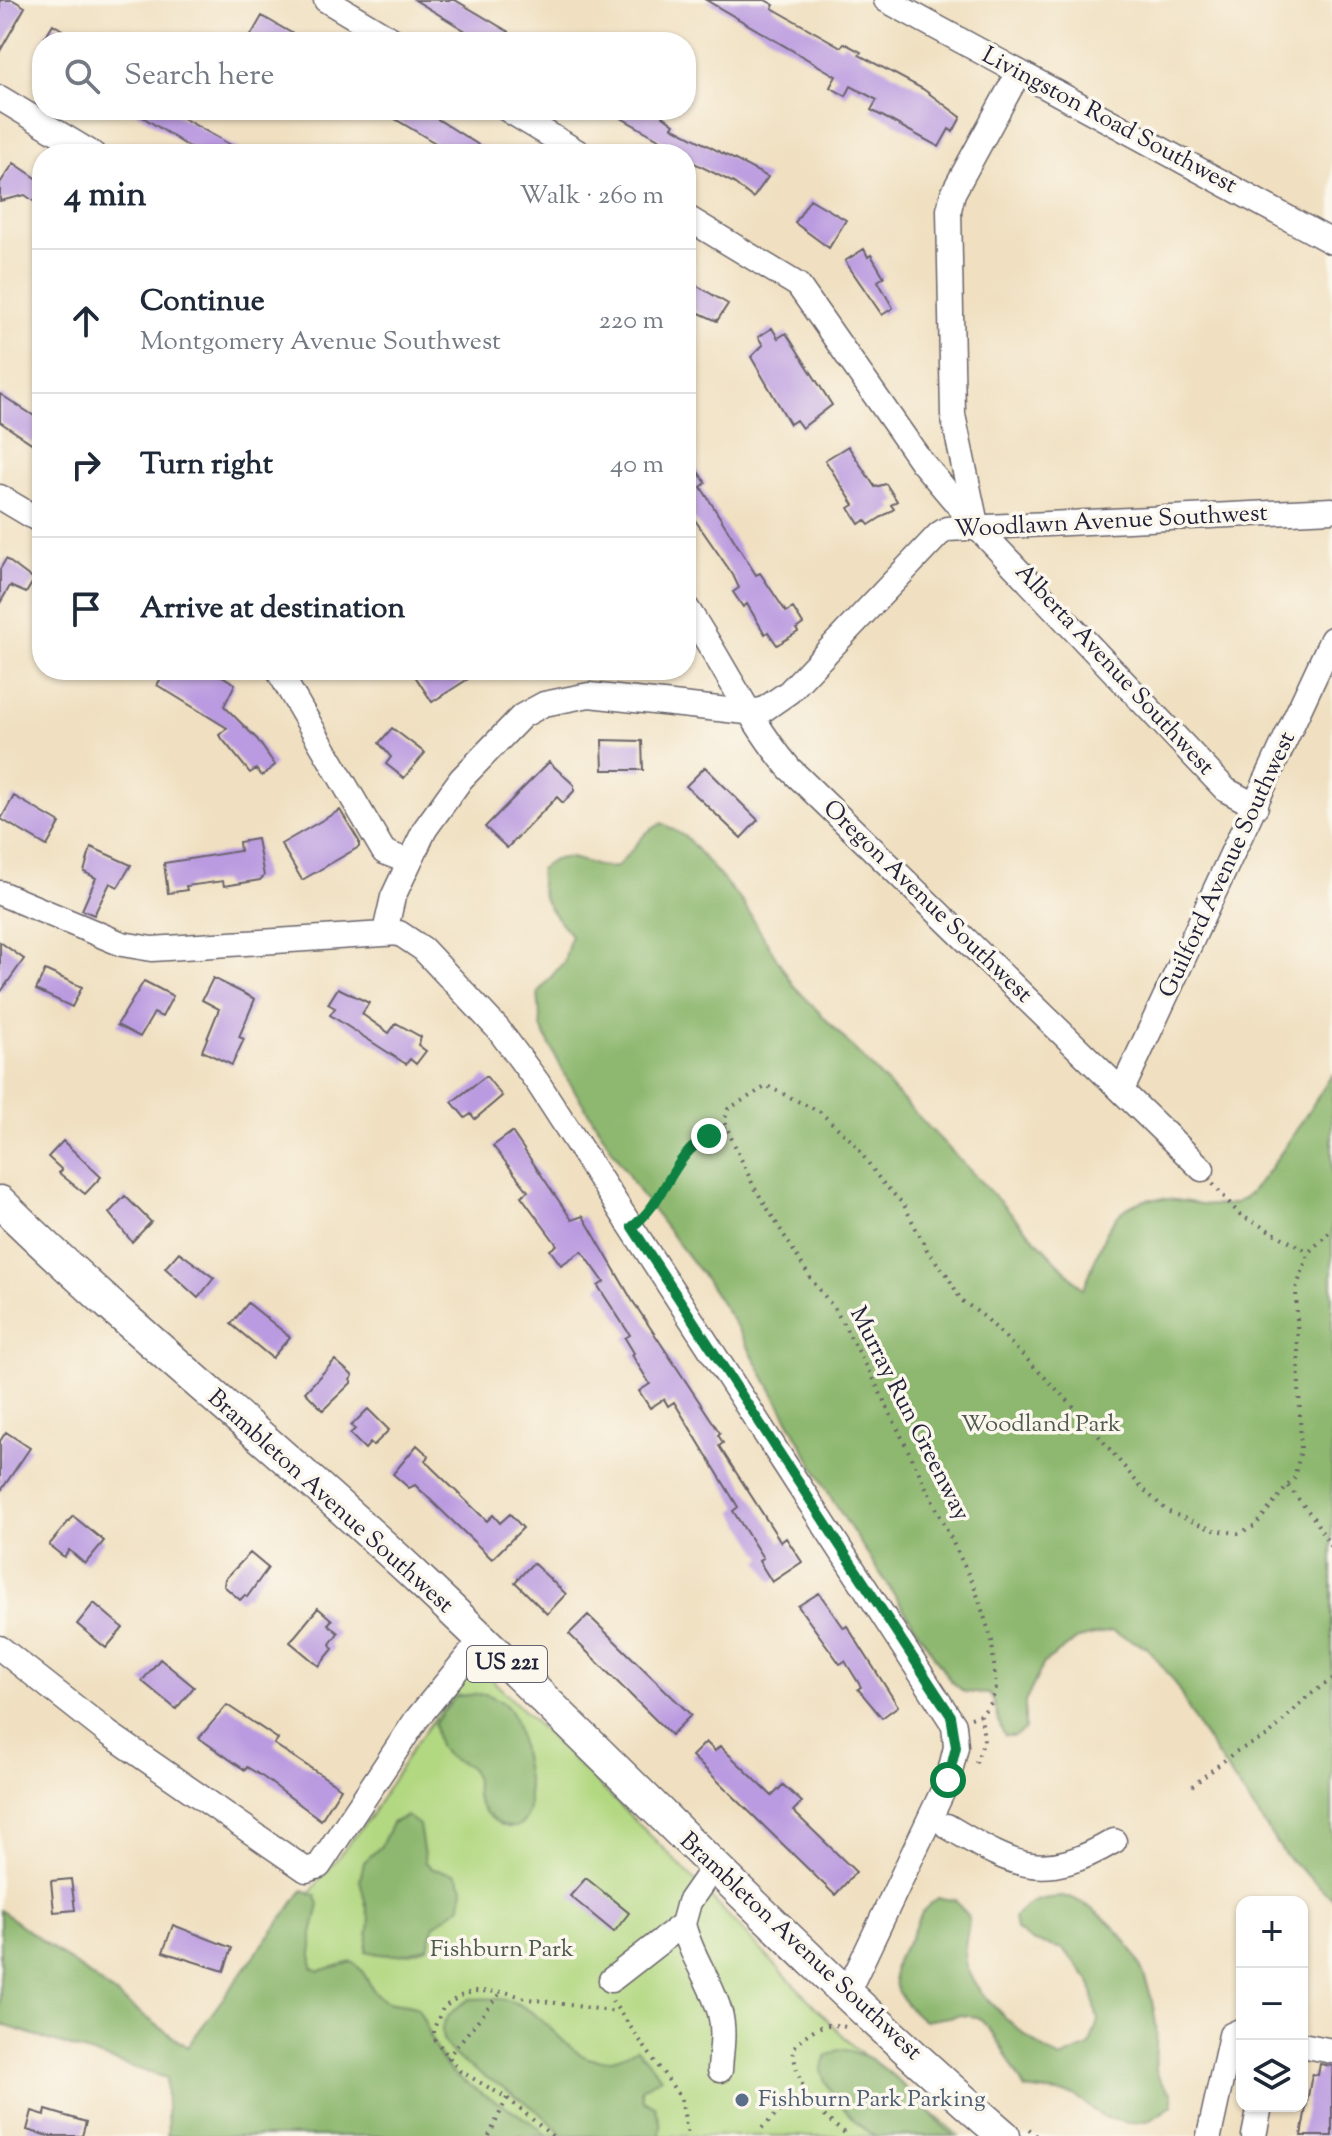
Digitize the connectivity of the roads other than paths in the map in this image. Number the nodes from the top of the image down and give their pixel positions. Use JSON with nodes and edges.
{"nodes":[{"id":1,"x":326,"y":0,"type":"edge"},
{"id":2,"x":886,"y":0,"type":"edge"},
{"id":3,"x":379,"y":32,"type":"edge"},
{"id":4,"x":1019,"y":72,"type":"junction"},
{"id":5,"x":0,"y":98,"type":"edge"},
{"id":6,"x":32,"y":117,"type":"edge"},
{"id":7,"x":37,"y":120,"type":"edge"},
{"id":8,"x":525,"y":120,"type":"edge"},
{"id":9,"x":76,"y":144,"type":"edge"},
{"id":10,"x":564,"y":144,"type":"edge"},
{"id":11,"x":696,"y":223,"type":"edge"},
{"id":12,"x":1332,"y":242,"type":"edge"},
{"id":13,"x":0,"y":497,"type":"edge"},
{"id":14,"x":1332,"y":510,"type":"edge"},
{"id":15,"x":32,"y":516,"type":"edge"},
{"id":16,"x":976,"y":526,"type":"junction"},
{"id":17,"x":696,"y":622,"type":"edge"},
{"id":18,"x":1332,"y":639,"type":"edge"},
{"id":19,"x":284,"y":680,"type":"edge"},
{"id":20,"x":746,"y":712,"type":"junction"},
{"id":21,"x":1256,"y":806,"type":"junction"},
{"id":22,"x":407,"y":861,"type":"junction"},
{"id":23,"x":0,"y":893,"type":"edge"},
{"id":24,"x":385,"y":932,"type":"junction"},
{"id":25,"x":1122,"y":1090,"type":"junction"},
{"id":26,"x":1202,"y":1169,"type":"road end"},
{"id":27,"x":0,"y":1202,"type":"edge"},
{"id":28,"x":482,"y":1639,"type":"junction"},
{"id":29,"x":0,"y":1648,"type":"edge"},
{"id":30,"x":947,"y":1826,"type":"dead end"},
{"id":31,"x":1114,"y":1841,"type":"dead end"},
{"id":32,"x":714,"y":1866,"type":"junction"},
{"id":33,"x":683,"y":1924,"type":"junction"},
{"id":34,"x":611,"y":1980,"type":"road end"},
{"id":35,"x":842,"y":2010,"type":"junction"},
{"id":36,"x":1236,"y":2033,"type":"edge"},
{"id":37,"x":1308,"y":2046,"type":"edge"},
{"id":38,"x":1332,"y":2051,"type":"edge"},
{"id":39,"x":720,"y":2070,"type":"dead end"},
{"id":40,"x":1259,"y":2112,"type":"edge"},
{"id":41,"x":1014,"y":2131,"type":"edge"},
{"id":42,"x":1209,"y":2136,"type":"edge"},
{"id":43,"x":1254,"y":2136,"type":"edge"}],
"edges":[{"from":1,"to":3,"type":"street"},
{"from":2,"to":4,"type":"street","name":"Livingston Road Southwest"},
{"from":4,"to":12,"type":"street","name":"Livingston Road Southwest"},
{"from":4,"to":16,"type":"street"},
{"from":5,"to":6,"type":"street"},
{"from":7,"to":9,"type":"street"},
{"from":8,"to":10,"type":"street"},
{"from":11,"to":16,"type":"street","name":"Alberta Avenue Southwest"},
{"from":13,"to":15,"type":"street"},
{"from":14,"to":16,"type":"street","name":"Woodlawn Avenue Southwest"},
{"from":16,"to":20,"type":"street","name":"Woodlawn Avenue Southwest"},
{"from":16,"to":21,"type":"street","name":"Alberta Avenue Southwest"},
{"from":17,"to":20,"type":"street","name":"Oregon Avenue Southwest"},
{"from":18,"to":21,"type":"street","name":"Guilford Avenue Southwest"},
{"from":19,"to":22,"type":"street"},
{"from":20,"to":22,"type":"street","name":"Woodlawn Avenue Southwest"},
{"from":20,"to":25,"type":"street","name":"Oregon Avenue Southwest"},
{"from":21,"to":25,"type":"street","name":"Guilford Avenue Southwest"},
{"from":22,"to":24,"type":"street","name":"Woodlawn Avenue Southwest"},
{"from":23,"to":24,"type":"street"},
{"from":24,"to":35,"type":"street"},
{"from":25,"to":26,"type":"street","name":"Oregon Avenue Southwest"},
{"from":27,"to":28,"type":"main road","name":"Brambleton Avenue Southwest","number":"US 221"},
{"from":28,"to":29,"type":"street"},
{"from":28,"to":32,"type":"main road","name":"Brambleton Avenue Southwest","number":"US 221"},
{"from":30,"to":31,"type":"street"},
{"from":32,"to":33,"type":"street"},
{"from":32,"to":35,"type":"main road","name":"Brambleton Avenue Southwest","number":"US 221"},
{"from":33,"to":34,"type":"street"},
{"from":33,"to":39,"type":"street"},
{"from":35,"to":41,"type":"main road","name":"Brambleton Avenue Southwest","number":"US 221"},
{"from":36,"to":42,"type":"street"},
{"from":37,"to":38,"type":"street"},
{"from":40,"to":43,"type":"street"}]}
